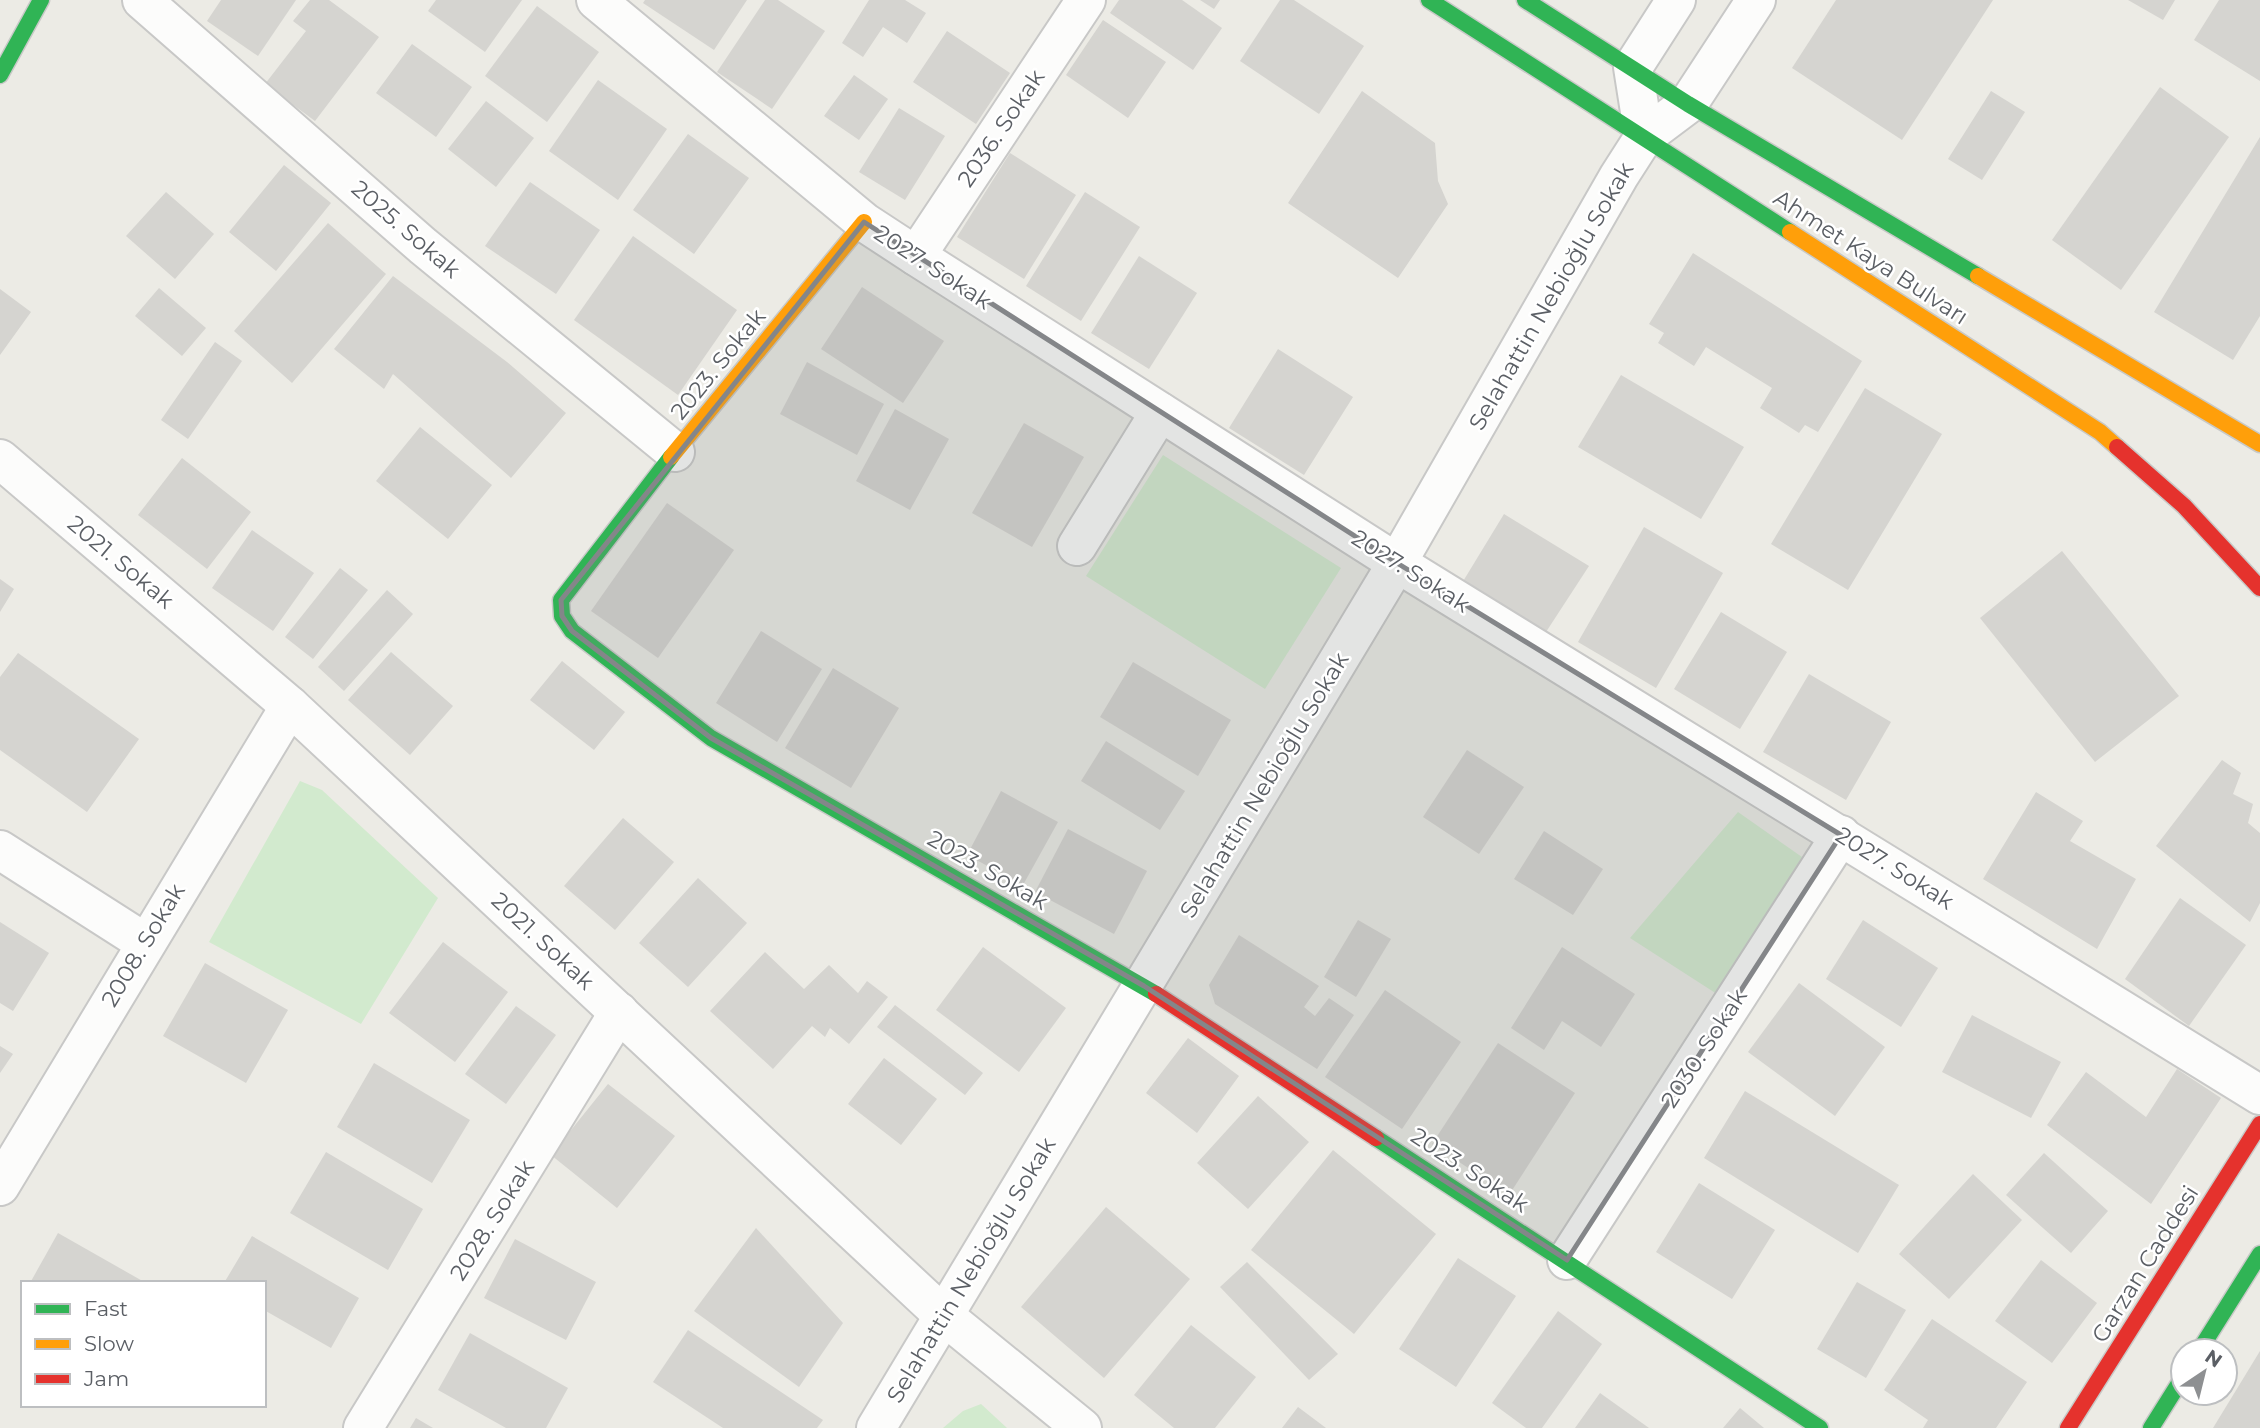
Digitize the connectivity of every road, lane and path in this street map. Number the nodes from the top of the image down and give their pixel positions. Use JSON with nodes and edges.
{"nodes":[{"id":1,"x":41,"y":0,"type":"edge"},
{"id":2,"x":142,"y":0,"type":"edge"},
{"id":3,"x":596,"y":0,"type":"edge"},
{"id":4,"x":1086,"y":0,"type":"edge"},
{"id":5,"x":1429,"y":0,"type":"edge"},
{"id":6,"x":1525,"y":0,"type":"edge"},
{"id":7,"x":1676,"y":0,"type":"edge"},
{"id":8,"x":1756,"y":0,"type":"edge"},
{"id":9,"x":1633,"y":67,"type":"junction"},
{"id":10,"x":0,"y":75,"type":"edge"},
{"id":11,"x":1688,"y":104,"type":"junction"},
{"id":12,"x":1644,"y":136,"type":"junction"},
{"id":13,"x":864,"y":222,"type":"junction"},
{"id":14,"x":916,"y":256,"type":"junction"},
{"id":15,"x":1160,"y":412,"type":"junction"},
{"id":16,"x":2260,"y":444,"type":"edge"},
{"id":17,"x":675,"y":452,"type":"junction"},
{"id":18,"x":0,"y":458,"type":"edge"},
{"id":19,"x":1077,"y":545,"type":"dead end"},
{"id":20,"x":1397,"y":563,"type":"junction"},
{"id":21,"x":2260,"y":588,"type":"edge"},
{"id":22,"x":290,"y":706,"type":"junction"},
{"id":23,"x":1842,"y":835,"type":"junction"},
{"id":24,"x":0,"y":850,"type":"edge"},
{"id":25,"x":144,"y":942,"type":"junction"},
{"id":26,"x":1144,"y":986,"type":"junction"},
{"id":27,"x":620,"y":1012,"type":"junction"},
{"id":28,"x":2260,"y":1095,"type":"edge"},
{"id":29,"x":2260,"y":1124,"type":"edge"},
{"id":30,"x":0,"y":1186,"type":"edge"},
{"id":31,"x":2260,"y":1254,"type":"edge"},
{"id":32,"x":1567,"y":1260,"type":"junction"},
{"id":33,"x":943,"y":1315,"type":"junction"},
{"id":34,"x":2208,"y":1337,"type":"edge"},
{"id":35,"x":2169,"y":1399,"type":"edge"},
{"id":36,"x":363,"y":1428,"type":"edge"},
{"id":37,"x":876,"y":1428,"type":"edge"},
{"id":38,"x":1082,"y":1428,"type":"edge"},
{"id":39,"x":1819,"y":1428,"type":"edge"},
{"id":40,"x":2068,"y":1428,"type":"edge"},
{"id":41,"x":2151,"y":1428,"type":"edge"}],
"edges":[{"from":1,"to":10,"type":"street"},
{"from":2,"to":17,"type":"street","name":"2025. Sokak"},
{"from":3,"to":13,"type":"street","name":"2027. Sokak"},
{"from":4,"to":14,"type":"street","name":"2036. Sokak"},
{"from":5,"to":12,"type":"street","name":"Ahmet Kaya Bulvarı"},
{"from":6,"to":9,"type":"street","name":"Ahmet Kaya Bulvarı"},
{"from":7,"to":9,"type":"street"},
{"from":8,"to":11,"type":"street"},
{"from":9,"to":11,"type":"street","name":"Ahmet Kaya Bulvarı"},
{"from":9,"to":12,"type":"street"},
{"from":11,"to":12,"type":"street"},
{"from":11,"to":16,"type":"street","name":"Ahmet Kaya Bulvarı"},
{"from":12,"to":20,"type":"street","name":"Selahattin Nebioğlu Sokak"},
{"from":12,"to":21,"type":"street","name":"Ahmet Kaya Bulvarı"},
{"from":13,"to":14,"type":"street","name":"2027. Sokak"},
{"from":13,"to":17,"type":"street","name":"2023. Sokak"},
{"from":14,"to":15,"type":"street","name":"2027. Sokak"},
{"from":15,"to":19,"type":"street"},
{"from":15,"to":20,"type":"street","name":"2027. Sokak"},
{"from":17,"to":26,"type":"street","name":"2023. Sokak"},
{"from":18,"to":22,"type":"street","name":"2021. Sokak"},
{"from":20,"to":23,"type":"street","name":"2027. Sokak"},
{"from":20,"to":26,"type":"street","name":"Selahattin Nebioğlu Sokak"},
{"from":22,"to":25,"type":"street","name":"2008. Sokak"},
{"from":22,"to":27,"type":"street","name":"2021. Sokak"},
{"from":23,"to":28,"type":"street","name":"2027. Sokak"},
{"from":23,"to":32,"type":"street","name":"2030. Sokak"},
{"from":24,"to":25,"type":"street"},
{"from":25,"to":30,"type":"street","name":"2008. Sokak"},
{"from":26,"to":32,"type":"street","name":"2023. Sokak"},
{"from":26,"to":33,"type":"street","name":"Selahattin Nebioğlu Sokak"},
{"from":27,"to":33,"type":"street","name":"2021. Sokak"},
{"from":27,"to":36,"type":"street","name":"2028. Sokak"},
{"from":29,"to":40,"type":"street","name":"Garzan Caddesi"},
{"from":31,"to":34,"type":"street"},
{"from":32,"to":39,"type":"street","name":"2023. Sokak"},
{"from":33,"to":37,"type":"street","name":"Selahattin Nebioğlu Sokak"},
{"from":33,"to":38,"type":"street","name":"2021. Sokak"},
{"from":35,"to":41,"type":"street"}]}
